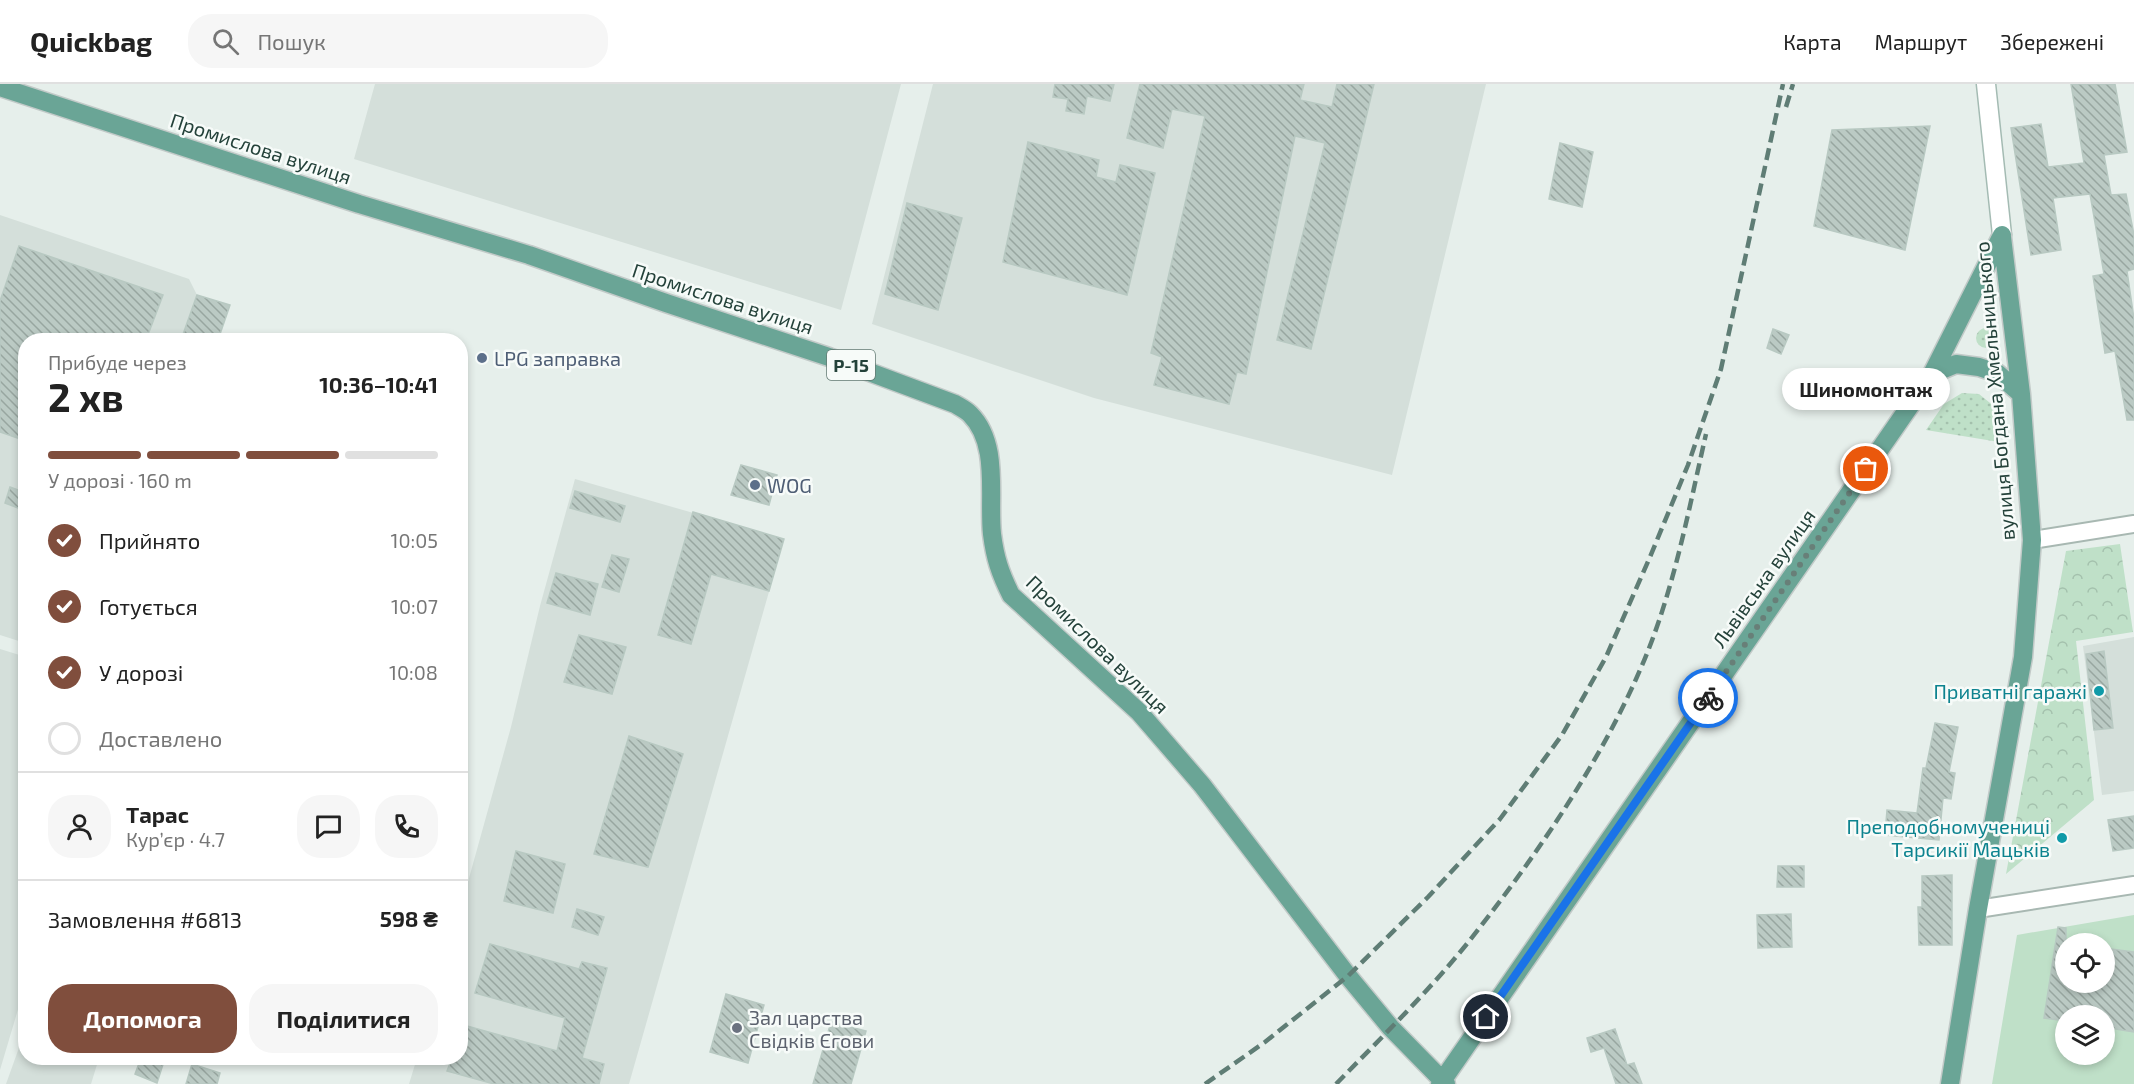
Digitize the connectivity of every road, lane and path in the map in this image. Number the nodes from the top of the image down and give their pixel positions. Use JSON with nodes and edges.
{"nodes":[{"id":1,"x":1986,"y":84,"type":"edge"},
{"id":2,"x":0,"y":87,"type":"edge"},
{"id":3,"x":2002,"y":235,"type":"junction"},
{"id":4,"x":1932,"y":374,"type":"junction"},
{"id":5,"x":2021,"y":394,"type":"junction"},
{"id":6,"x":2134,"y":524,"type":"edge"},
{"id":7,"x":2032,"y":540,"type":"junction"},
{"id":8,"x":2134,"y":885,"type":"edge"},
{"id":9,"x":1978,"y":909,"type":"junction"},
{"id":10,"x":1443,"y":1083,"type":"edge"},
{"id":11,"x":1950,"y":1084,"type":"edge"}],
"edges":[{"from":1,"to":3,"type":"street","name":"вулиця Богдана Хмельницького"},
{"from":2,"to":10,"type":"main road","name":"Промислова вулиця","number":"Р-15"},
{"from":3,"to":4,"type":"main road","name":"Львівська вулиця"},
{"from":3,"to":5,"type":"main road","name":"вулиця Богдана Хмельницького"},
{"from":4,"to":5,"type":"main road"},
{"from":4,"to":10,"type":"main road","name":"Львівська вулиця"},
{"from":5,"to":7,"type":"main road","name":"вулиця Богдана Хмельницького"},
{"from":6,"to":7,"type":"street"},
{"from":7,"to":9,"type":"main road","name":"вулиця Богдана Хмельницького"},
{"from":8,"to":9,"type":"street"},
{"from":9,"to":11,"type":"main road","name":"вулиця Богдана Хмельницького"}]}
